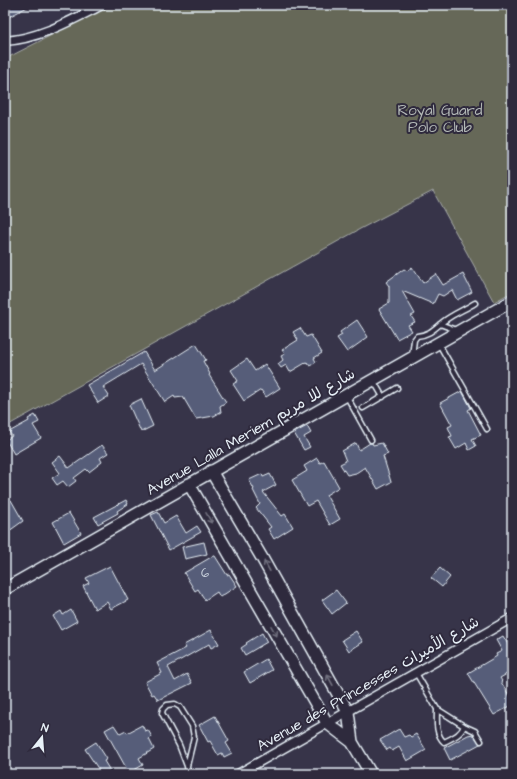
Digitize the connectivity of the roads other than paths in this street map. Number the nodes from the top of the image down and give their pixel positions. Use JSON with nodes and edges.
{"nodes":[{"id":1,"x":102,"y":5,"type":"edge"},
{"id":2,"x":5,"y":41,"type":"edge"},
{"id":3,"x":512,"y":301,"type":"edge"},
{"id":4,"x":475,"y":303,"type":"dead end"},
{"id":5,"x":440,"y":324,"type":"junction"},
{"id":6,"x":459,"y":332,"type":"junction"},
{"id":7,"x":438,"y":343,"type":"junction"},
{"id":8,"x":411,"y":358,"type":"junction"},
{"id":9,"x":373,"y":380,"type":"junction"},
{"id":10,"x":397,"y":388,"type":"dead end"},
{"id":11,"x":346,"y":395,"type":"junction"},
{"id":12,"x":383,"y":397,"type":"junction"},
{"id":13,"x":363,"y":408,"type":"dead end"},
{"id":14,"x":487,"y":429,"type":"dead end"},
{"id":15,"x":370,"y":440,"type":"dead end"},
{"id":16,"x":211,"y":471,"type":"junction"},
{"id":17,"x":189,"y":484,"type":"junction"},
{"id":18,"x":5,"y":589,"type":"edge"},
{"id":19,"x":512,"y":618,"type":"edge"},
{"id":20,"x":416,"y":672,"type":"junction"},
{"id":21,"x":437,"y":709,"type":"junction"},
{"id":22,"x":348,"y":712,"type":"junction"},
{"id":23,"x":327,"y":723,"type":"junction"},
{"id":24,"x":464,"y":726,"type":"junction"},
{"id":25,"x":481,"y":741,"type":"dead end"},
{"id":26,"x":352,"y":742,"type":"junction"},
{"id":27,"x":192,"y":749,"type":"junction"},
{"id":28,"x":182,"y":751,"type":"junction"},
{"id":29,"x":187,"y":766,"type":"junction"},
{"id":30,"x":188,"y":774,"type":"edge"},
{"id":31,"x":238,"y":774,"type":"edge"},
{"id":32,"x":371,"y":774,"type":"edge"}],
"edges":[{"from":1,"to":2,"type":"street"},
{"from":3,"to":6,"type":"street","name":"Avenue Lalla Meriem شارع للا مريم"},
{"from":4,"to":5,"type":"lane"},
{"from":5,"to":6,"type":"lane"},
{"from":5,"to":8,"type":"lane"},
{"from":6,"to":7,"type":"street","name":"Avenue Lalla Meriem شارع للا مريم"},
{"from":7,"to":8,"type":"street","name":"Avenue Lalla Meriem شارع للا مريم"},
{"from":7,"to":14,"type":"lane"},
{"from":8,"to":9,"type":"street","name":"Avenue Lalla Meriem شارع للا مريم"},
{"from":9,"to":11,"type":"street","name":"Avenue Lalla Meriem شارع للا مريم"},
{"from":9,"to":12,"type":"lane"},
{"from":10,"to":12,"type":"lane"},
{"from":11,"to":15,"type":"lane"},
{"from":11,"to":16,"type":"street","name":"Avenue Lalla Meriem شارع للا مريم"},
{"from":12,"to":13,"type":"lane"},
{"from":16,"to":17,"type":"street","name":"Avenue Lalla Meriem شارع للا مريم"},
{"from":22,"to":16,"type":"street","one_way":true},
{"from":17,"to":18,"type":"street","name":"Avenue Lalla Meriem شارع للا مريم"},
{"from":17,"to":23,"type":"street","one_way":true},
{"from":19,"to":20,"type":"street","name":"Avenue des Princesses شارع الأميرات"},
{"from":20,"to":21,"type":"lane"},
{"from":20,"to":22,"type":"street","name":"Avenue des Princesses شارع الأميرات"},
{"from":21,"to":24,"type":"lane"},
{"from":21,"to":24,"type":"lane"},
{"from":22,"to":23,"type":"street","name":"Avenue des Princesses شارع الأميرات"},
{"from":22,"to":26,"type":"street"},
{"from":23,"to":26,"type":"street"},
{"from":23,"to":31,"type":"street","name":"Avenue des Princesses شارع الأميرات"},
{"from":24,"to":25,"type":"lane"},
{"from":26,"to":32,"type":"street"},
{"from":27,"to":28,"type":"lane"},
{"from":27,"to":28,"type":"lane"},
{"from":27,"to":29,"type":"lane"},
{"from":28,"to":29,"type":"lane"},
{"from":29,"to":30,"type":"lane"}]}
